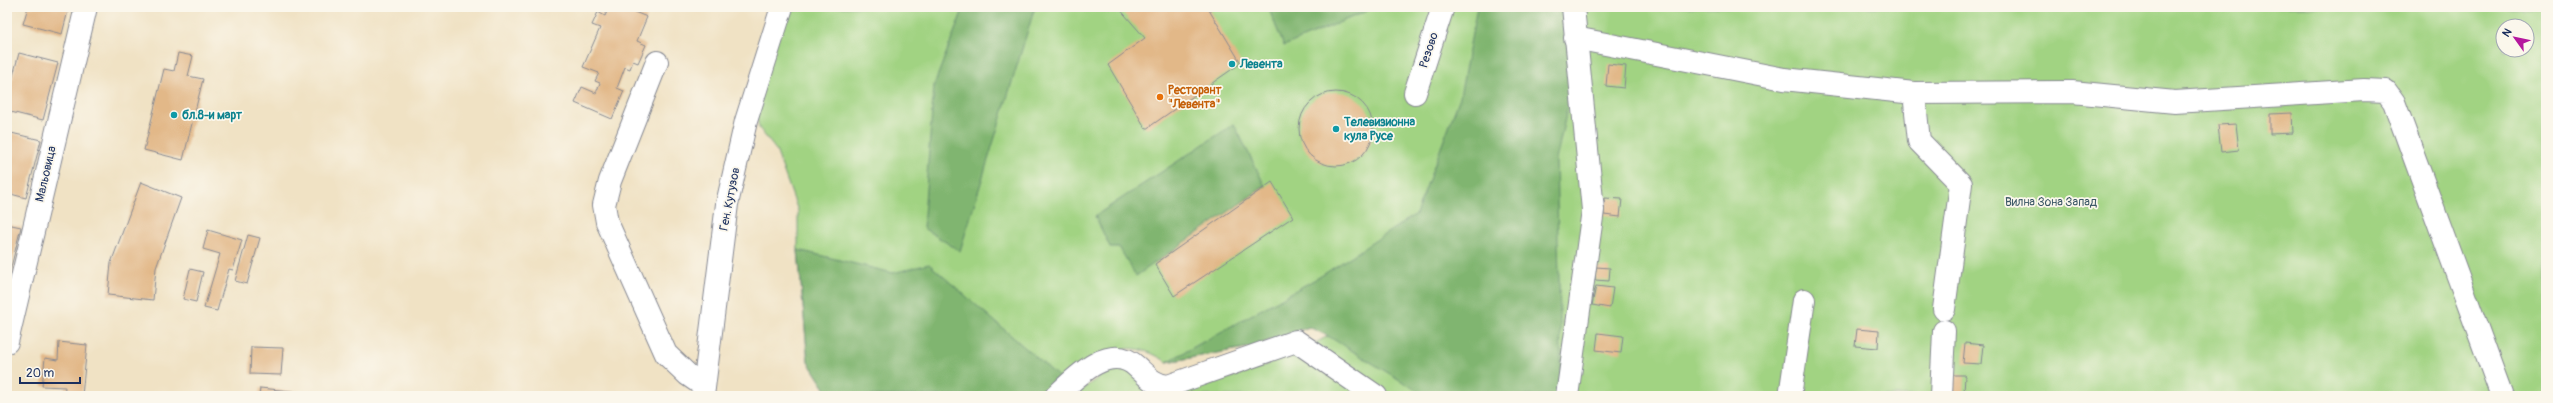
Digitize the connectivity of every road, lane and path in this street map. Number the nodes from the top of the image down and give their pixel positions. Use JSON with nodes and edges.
{"nodes":[{"id":1,"x":86,"y":7,"type":"edge"},
{"id":2,"x":782,"y":7,"type":"edge"},
{"id":3,"x":1443,"y":7,"type":"edge"},
{"id":4,"x":1573,"y":7,"type":"edge"},
{"id":5,"x":1575,"y":38,"type":"junction"},
{"id":6,"x":657,"y":62,"type":"dead end"},
{"id":7,"x":1415,"y":93,"type":"dead end"},
{"id":8,"x":1914,"y":93,"type":"junction"},
{"id":9,"x":1804,"y":300,"type":"dead end"},
{"id":10,"x":1944,"y":309,"type":"dead end"},
{"id":11,"x":1944,"y":331,"type":"dead end"},
{"id":12,"x":7,"y":342,"type":"edge"},
{"id":13,"x":704,"y":391,"type":"edge"},
{"id":14,"x":1056,"y":396,"type":"edge"},
{"id":15,"x":1376,"y":396,"type":"edge"},
{"id":16,"x":1568,"y":396,"type":"edge"},
{"id":17,"x":1790,"y":396,"type":"edge"},
{"id":18,"x":1941,"y":396,"type":"edge"},
{"id":19,"x":2502,"y":396,"type":"edge"}],
"edges":[{"from":1,"to":12,"type":"street","name":"Мальовица"},
{"from":2,"to":13,"type":"street","name":"Ген. Кутузов"},
{"from":3,"to":7,"type":"street","name":"Резово"},
{"from":4,"to":5,"type":"street"},
{"from":5,"to":8,"type":"street"},
{"from":5,"to":16,"type":"street"},
{"from":6,"to":13,"type":"street"},
{"from":8,"to":10,"type":"street"},
{"from":8,"to":19,"type":"street"},
{"from":9,"to":17,"type":"street"},
{"from":11,"to":18,"type":"street"},
{"from":14,"to":15,"type":"street"}]}
